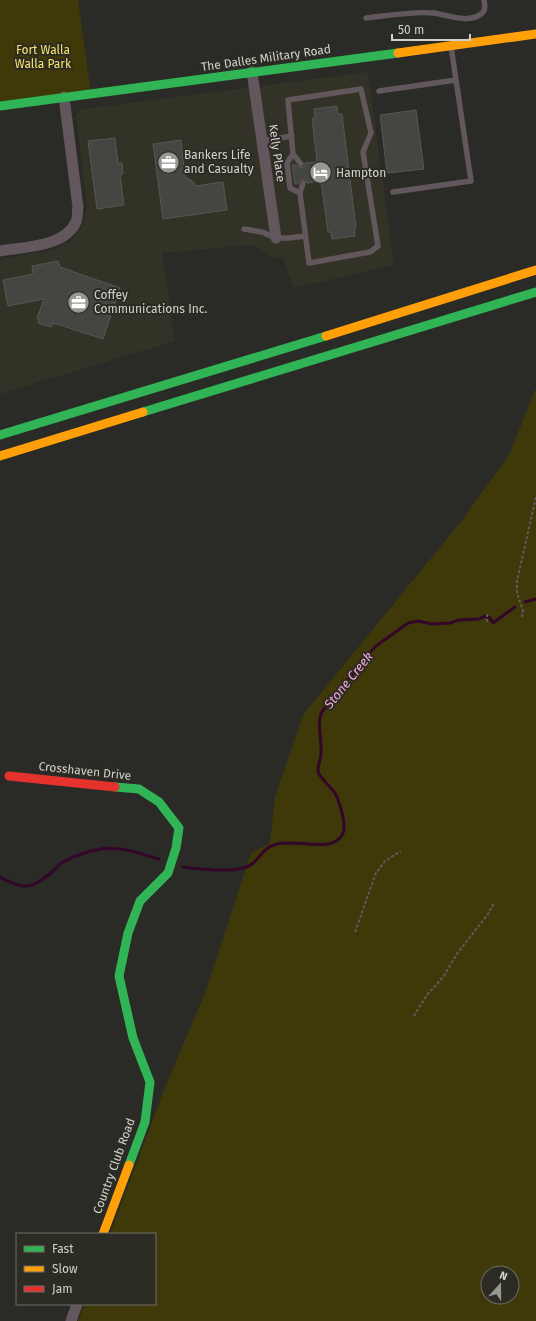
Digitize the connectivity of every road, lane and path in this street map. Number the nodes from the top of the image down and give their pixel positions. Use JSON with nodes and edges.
{"nodes":[{"id":1,"x":484,"y":0,"type":"edge"},
{"id":2,"x":366,"y":18,"type":"dead end"},
{"id":3,"x":536,"y":34,"type":"edge"},
{"id":4,"x":451,"y":46,"type":"junction"},
{"id":5,"x":252,"y":72,"type":"junction"},
{"id":6,"x":456,"y":80,"type":"junction"},
{"id":7,"x":379,"y":91,"type":"dead end"},
{"id":8,"x":64,"y":97,"type":"junction"},
{"id":9,"x":0,"y":106,"type":"edge"},
{"id":10,"x":292,"y":136,"type":"junction"},
{"id":11,"x":262,"y":141,"type":"junction"},
{"id":12,"x":293,"y":154,"type":"junction"},
{"id":13,"x":301,"y":164,"type":"dead end"},
{"id":14,"x":303,"y":183,"type":"dead end"},
{"id":15,"x":393,"y":192,"type":"dead end"},
{"id":16,"x":300,"y":193,"type":"junction"},
{"id":17,"x":244,"y":229,"type":"dead end"},
{"id":18,"x":306,"y":236,"type":"junction"},
{"id":19,"x":276,"y":238,"type":"junction"},
{"id":20,"x":0,"y":251,"type":"edge"},
{"id":21,"x":536,"y":270,"type":"edge"},
{"id":22,"x":536,"y":292,"type":"edge"},
{"id":23,"x":0,"y":435,"type":"edge"},
{"id":24,"x":0,"y":456,"type":"edge"},
{"id":25,"x":536,"y":497,"type":"edge"},
{"id":26,"x":487,"y":612,"type":"dead end"},
{"id":27,"x":522,"y":617,"type":"dead end"},
{"id":28,"x":487,"y":622,"type":"dead end"},
{"id":29,"x":9,"y":776,"type":"dead end"},
{"id":30,"x":401,"y":850,"type":"dead end"},
{"id":31,"x":494,"y":903,"type":"dead end"},
{"id":32,"x":355,"y":932,"type":"dead end"},
{"id":33,"x":414,"y":1016,"type":"dead end"},
{"id":34,"x":150,"y":1082,"type":"joint"},
{"id":35,"x":103,"y":1233,"type":"edge"},
{"id":36,"x":77,"y":1305,"type":"edge"},
{"id":37,"x":71,"y":1321,"type":"edge"}],
"edges":[{"from":1,"to":2,"type":"lane"},
{"from":3,"to":4,"type":"main road","name":"The Dalles Military Road"},
{"from":4,"to":5,"type":"main road","name":"The Dalles Military Road"},
{"from":4,"to":6,"type":"lane"},
{"from":5,"to":8,"type":"main road","name":"The Dalles Military Road"},
{"from":5,"to":11,"type":"street","name":"Kelly Place"},
{"from":6,"to":7,"type":"lane"},
{"from":6,"to":15,"type":"lane"},
{"from":8,"to":9,"type":"main road","name":"The Dalles Military Road"},
{"from":8,"to":20,"type":"street"},
{"from":10,"to":11,"type":"lane"},
{"from":10,"to":12,"type":"lane"},
{"from":10,"to":18,"type":"lane"},
{"from":11,"to":19,"type":"street","name":"Kelly Place"},
{"from":12,"to":13,"type":"lane"},
{"from":12,"to":16,"type":"lane"},
{"from":14,"to":16,"type":"lane"},
{"from":16,"to":18,"type":"lane"},
{"from":17,"to":19,"type":"lane"},
{"from":18,"to":19,"type":"lane"},
{"from":21,"to":23,"type":"main road"},
{"from":22,"to":24,"type":"main road"},
{"from":25,"to":27,"type":"path"},
{"from":26,"to":28,"type":"path"},
{"from":29,"to":34,"type":"main road","name":"Crosshaven Drive"},
{"from":30,"to":32,"type":"path"},
{"from":31,"to":33,"type":"path"},
{"from":34,"to":35,"type":"main road","name":"Country Club Road"},
{"from":36,"to":37,"type":"street"}]}
